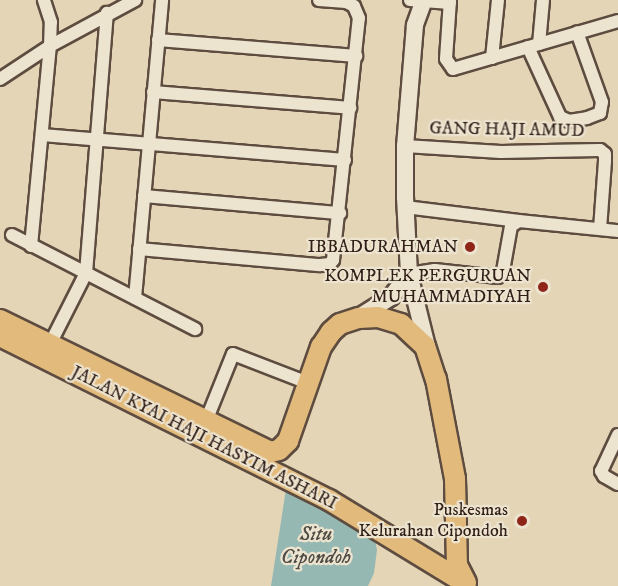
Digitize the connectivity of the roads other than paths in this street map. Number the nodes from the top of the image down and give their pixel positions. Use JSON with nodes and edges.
{"nodes":[{"id":1,"x":44,"y":0,"type":"edge"},
{"id":2,"x":135,"y":0,"type":"edge"},
{"id":3,"x":162,"y":0,"type":"edge"},
{"id":4,"x":319,"y":0,"type":"edge"},
{"id":5,"x":417,"y":0,"type":"edge"},
{"id":6,"x":498,"y":0,"type":"edge"},
{"id":7,"x":543,"y":0,"type":"edge"},
{"id":8,"x":450,"y":2,"type":"edge"},
{"id":9,"x":107,"y":13,"type":"junction"},
{"id":10,"x":618,"y":21,"type":"edge"},
{"id":11,"x":577,"y":32,"type":"junction"},
{"id":12,"x":158,"y":40,"type":"junction"},
{"id":13,"x":533,"y":45,"type":"junction"},
{"id":14,"x":50,"y":46,"type":"junction"},
{"id":15,"x":356,"y":56,"type":"junction"},
{"id":16,"x":492,"y":58,"type":"junction"},
{"id":17,"x":0,"y":79,"type":"edge"},
{"id":18,"x":153,"y":92,"type":"junction"},
{"id":19,"x":350,"y":108,"type":"junction"},
{"id":20,"x":42,"y":135,"type":"junction"},
{"id":21,"x":97,"y":140,"type":"junction"},
{"id":22,"x":149,"y":144,"type":"junction"},
{"id":23,"x":408,"y":146,"type":"junction"},
{"id":24,"x":345,"y":160,"type":"junction"},
{"id":25,"x":144,"y":196,"type":"junction"},
{"id":26,"x":405,"y":207,"type":"junction"},
{"id":27,"x":340,"y":213,"type":"junction"},
{"id":28,"x":519,"y":221,"type":"junction"},
{"id":29,"x":600,"y":229,"type":"junction"},
{"id":30,"x":618,"y":231,"type":"edge"},
{"id":31,"x":12,"y":235,"type":"dead end"},
{"id":32,"x":31,"y":246,"type":"junction"},
{"id":33,"x":139,"y":249,"type":"junction"},
{"id":34,"x":86,"y":273,"type":"junction"},
{"id":35,"x":409,"y":274,"type":"junction"},
{"id":36,"x":135,"y":298,"type":"junction"},
{"id":37,"x":0,"y":320,"type":"edge"},
{"id":38,"x":353,"y":320,"type":"junction"},
{"id":39,"x":195,"y":328,"type":"dead end"},
{"id":40,"x":0,"y":336,"type":"edge"},
{"id":41,"x":47,"y":350,"type":"junction"},
{"id":42,"x":430,"y":357,"type":"junction"},
{"id":43,"x":308,"y":383,"type":"junction"},
{"id":44,"x":206,"y":422,"type":"junction"},
{"id":45,"x":618,"y":435,"type":"edge"},
{"id":46,"x":288,"y":441,"type":"junction"},
{"id":47,"x":618,"y":484,"type":"edge"},
{"id":48,"x":329,"y":500,"type":"junction"},
{"id":49,"x":457,"y":552,"type":"junction"},
{"id":50,"x":430,"y":559,"type":"junction"},
{"id":51,"x":468,"y":585,"type":"edge"}],
"edges":[{"from":1,"to":14,"type":"street"},
{"from":2,"to":9,"type":"street"},
{"from":3,"to":12,"type":"street"},
{"from":4,"to":15,"type":"street"},
{"from":5,"to":8,"type":"street"},
{"from":5,"to":23,"type":"street"},
{"from":6,"to":16,"type":"street"},
{"from":7,"to":13,"type":"street"},
{"from":8,"to":16,"type":"street"},
{"from":9,"to":14,"type":"street"},
{"from":9,"to":21,"type":"street"},
{"from":10,"to":11,"type":"street"},
{"from":11,"to":13,"type":"street"},
{"from":11,"to":13,"type":"street"},
{"from":12,"to":15,"type":"street"},
{"from":12,"to":18,"type":"street"},
{"from":13,"to":16,"type":"street"},
{"from":14,"to":17,"type":"street"},
{"from":14,"to":20,"type":"street"},
{"from":15,"to":19,"type":"street"},
{"from":18,"to":19,"type":"street"},
{"from":18,"to":22,"type":"street"},
{"from":19,"to":24,"type":"street"},
{"from":20,"to":21,"type":"street"},
{"from":20,"to":32,"type":"street"},
{"from":21,"to":22,"type":"street"},
{"from":21,"to":34,"type":"street"},
{"from":22,"to":24,"type":"street"},
{"from":22,"to":25,"type":"street"},
{"from":23,"to":26,"type":"street"},
{"from":23,"to":29,"type":"street","name":"GANG HAJI AMUD"},
{"from":24,"to":27,"type":"street"},
{"from":25,"to":27,"type":"street"},
{"from":25,"to":33,"type":"street"},
{"from":26,"to":28,"type":"street"},
{"from":26,"to":35,"type":"street"},
{"from":27,"to":33,"type":"street"},
{"from":28,"to":29,"type":"street"},
{"from":28,"to":35,"type":"street"},
{"from":29,"to":30,"type":"street"},
{"from":31,"to":32,"type":"street"},
{"from":32,"to":34,"type":"street"},
{"from":33,"to":36,"type":"street"},
{"from":34,"to":36,"type":"street"},
{"from":34,"to":41,"type":"street"},
{"from":35,"to":38,"type":"street"},
{"from":35,"to":42,"type":"street"},
{"from":36,"to":39,"type":"street"},
{"from":37,"to":41,"type":"main road","name":"JALAN KYAI HAJI HASYIM ASHARI"},
{"from":38,"to":42,"type":"main road","name":"JALAN KYAI HAJI HASYIM ASHARI"},
{"from":38,"to":43,"type":"main road","name":"JALAN KYAI HAJI HASYIM ASHARI"},
{"from":40,"to":41,"type":"main road","name":"JALAN KYAI HAJI HASYIM ASHARI"},
{"from":41,"to":44,"type":"main road","name":"JALAN KYAI HAJI HASYIM ASHARI"},
{"from":41,"to":48,"type":"main road","name":"JALAN KYAI HAJI HASYIM ASHARI"},
{"from":42,"to":49,"type":"main road","name":"JALAN KYAI HAJI HASYIM ASHARI"},
{"from":43,"to":44,"type":"street"},
{"from":43,"to":46,"type":"main road","name":"JALAN KYAI HAJI HASYIM ASHARI"},
{"from":44,"to":46,"type":"main road","name":"JALAN KYAI HAJI HASYIM ASHARI"},
{"from":45,"to":47,"type":"street"},
{"from":46,"to":48,"type":"main road"},
{"from":48,"to":50,"type":"main road","name":"JALAN KYAI HAJI HASYIM ASHARI"},
{"from":49,"to":50,"type":"main road"},
{"from":49,"to":51,"type":"main road","name":"JALAN KYAI HAJI HASYIM ASHARI"},
{"from":50,"to":51,"type":"main road","name":"JALAN KYAI HAJI HASYIM ASHARI"}]}
